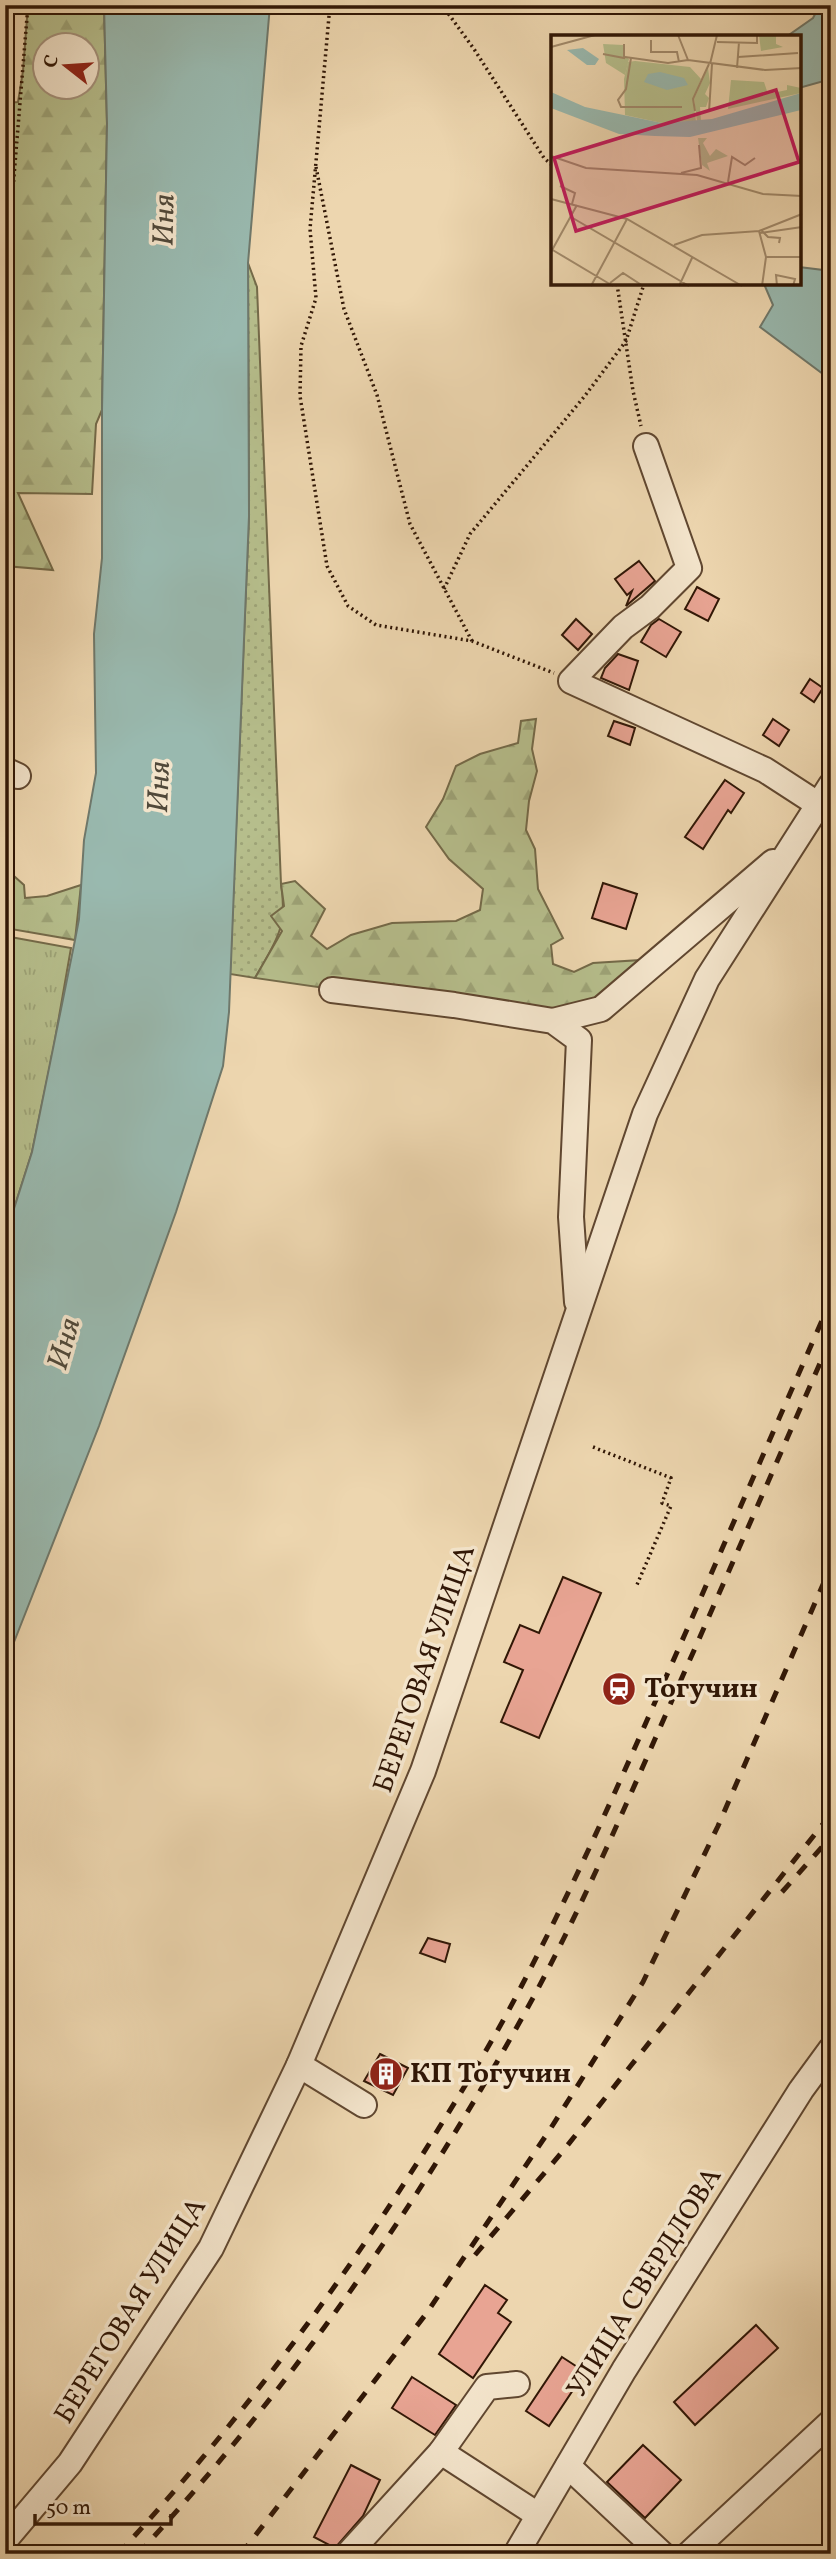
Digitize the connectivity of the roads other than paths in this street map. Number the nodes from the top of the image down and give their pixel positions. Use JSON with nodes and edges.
{"nodes":[{"id":1,"x":646,"y":446,"type":"road end"},
{"id":2,"x":825,"y":795,"type":"edge"},
{"id":3,"x":796,"y":842,"type":"junction"},
{"id":4,"x":332,"y":990,"type":"dead end"},
{"id":5,"x":553,"y":1021,"type":"junction"},
{"id":6,"x":578,"y":1316,"type":"junction"},
{"id":7,"x":831,"y":2049,"type":"edge"},
{"id":8,"x":299,"y":2065,"type":"junction"},
{"id":9,"x":364,"y":2105,"type":"dead end"},
{"id":10,"x":517,"y":2384,"type":"dead end"},
{"id":11,"x":831,"y":2422,"type":"edge"},
{"id":12,"x":441,"y":2452,"type":"junction"},
{"id":13,"x":568,"y":2466,"type":"junction"},
{"id":14,"x":538,"y":2515,"type":"junction"},
{"id":15,"x":5,"y":2540,"type":"edge"},
{"id":16,"x":348,"y":2554,"type":"edge"},
{"id":17,"x":516,"y":2554,"type":"edge"},
{"id":18,"x":662,"y":2554,"type":"edge"},
{"id":19,"x":689,"y":2554,"type":"edge"}],
"edges":[{"from":1,"to":2,"type":"street"},
{"from":2,"to":3,"type":"street","name":"БЕРЕГОВАЯ УЛИЦА"},
{"from":3,"to":5,"type":"street"},
{"from":3,"to":6,"type":"street","name":"БЕРЕГОВАЯ УЛИЦА"},
{"from":4,"to":5,"type":"street"},
{"from":5,"to":6,"type":"street"},
{"from":6,"to":8,"type":"street","name":"БЕРЕГОВАЯ УЛИЦА"},
{"from":7,"to":13,"type":"street","name":"УЛИЦА СВЕРДЛОВА"},
{"from":8,"to":9,"type":"street"},
{"from":8,"to":15,"type":"street","name":"БЕРЕГОВАЯ УЛИЦА"},
{"from":10,"to":12,"type":"street"},
{"from":11,"to":19,"type":"street"},
{"from":12,"to":14,"type":"street"},
{"from":12,"to":16,"type":"street"},
{"from":13,"to":14,"type":"street","name":"УЛИЦА СВЕРДЛОВА"},
{"from":13,"to":18,"type":"street"},
{"from":14,"to":17,"type":"street","name":"УЛИЦА СВЕРДЛОВА"}]}
